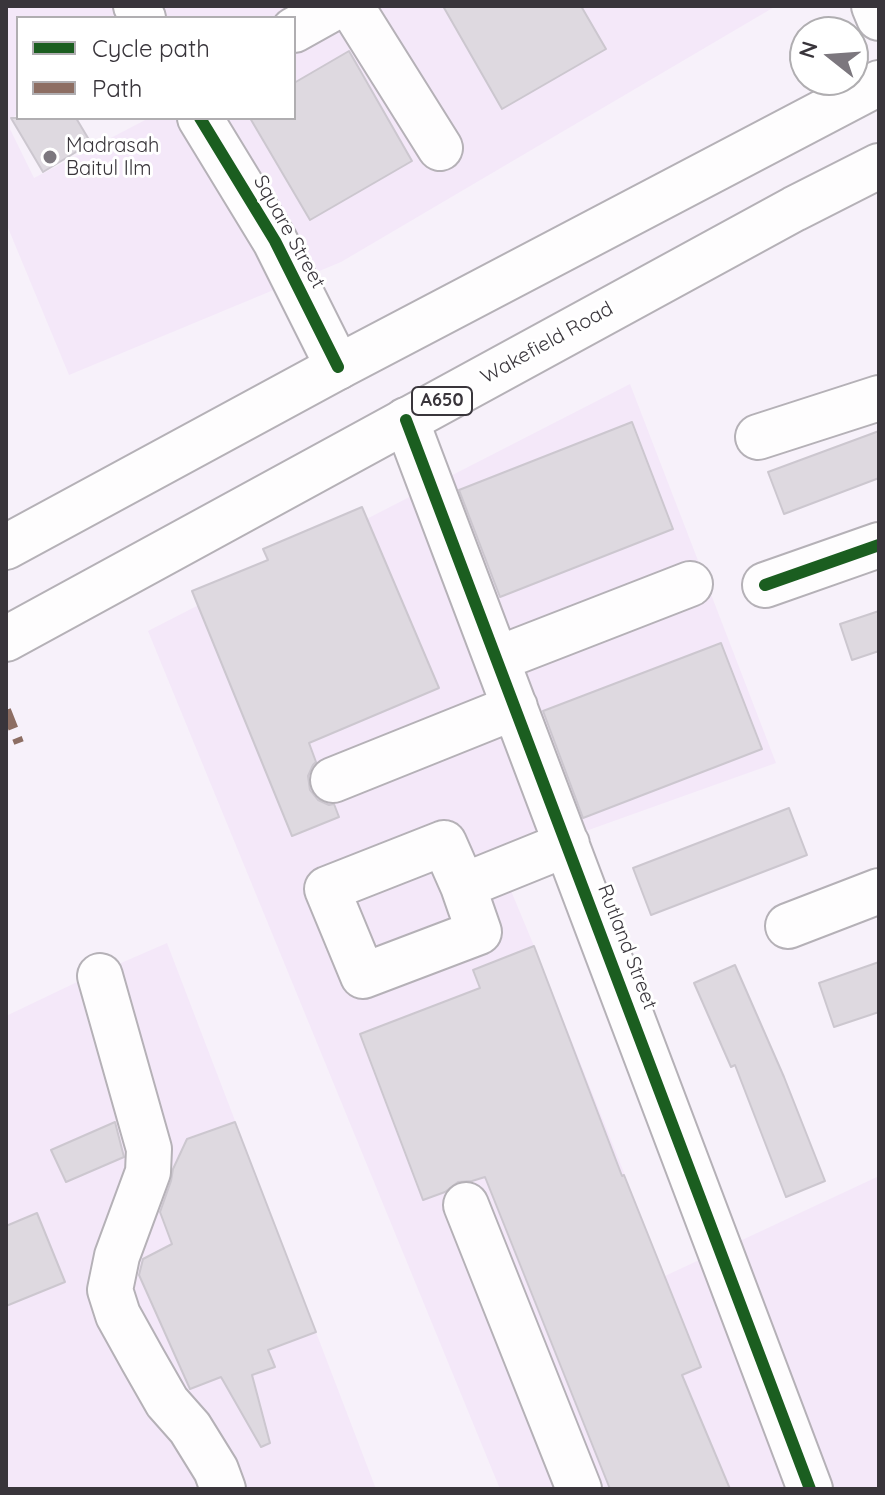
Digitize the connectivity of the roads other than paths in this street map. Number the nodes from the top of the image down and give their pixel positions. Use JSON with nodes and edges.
{"nodes":[{"id":1,"x":337,"y":6,"type":"edge"},
{"id":2,"x":351,"y":6,"type":"edge"},
{"id":3,"x":874,"y":6,"type":"edge"},
{"id":4,"x":879,"y":18,"type":"edge"},
{"id":5,"x":296,"y":29,"type":"edge"},
{"id":6,"x":879,"y":83,"type":"edge"},
{"id":7,"x":201,"y":120,"type":"edge"},
{"id":8,"x":440,"y":148,"type":"dead end"},
{"id":9,"x":879,"y":166,"type":"edge"},
{"id":10,"x":338,"y":367,"type":"junction"},
{"id":11,"x":879,"y":398,"type":"edge"},
{"id":12,"x":406,"y":420,"type":"junction"},
{"id":13,"x":758,"y":437,"type":"dead end"},
{"id":14,"x":879,"y":545,"type":"edge"},
{"id":15,"x":6,"y":547,"type":"edge"},
{"id":16,"x":690,"y":584,"type":"dead end"},
{"id":17,"x":765,"y":585,"type":"dead end"},
{"id":18,"x":6,"y":639,"type":"edge"},
{"id":19,"x":497,"y":659,"type":"junction"},
{"id":20,"x":515,"y":707,"type":"junction"},
{"id":21,"x":333,"y":780,"type":"dead end"},
{"id":22,"x":567,"y":844,"type":"junction"},
{"id":23,"x":463,"y":886,"type":"dead end"},
{"id":24,"x":879,"y":891,"type":"edge"},
{"id":25,"x":788,"y":926,"type":"dead end"},
{"id":26,"x":100,"y":976,"type":"dead end"},
{"id":27,"x":466,"y":1205,"type":"dead end"},
{"id":28,"x":223,"y":1489,"type":"edge"},
{"id":29,"x":579,"y":1489,"type":"edge"},
{"id":30,"x":810,"y":1489,"type":"edge"}],
"edges":[{"from":1,"to":5,"type":"main road"},
{"from":2,"to":8,"type":"main road"},
{"from":3,"to":4,"type":"main road"},
{"from":6,"to":10,"type":"main road"},
{"from":7,"to":10,"type":"main road","name":"Square Street"},
{"from":9,"to":12,"type":"main road","name":"Wakefield Road","number":"A650"},
{"from":10,"to":15,"type":"main road"},
{"from":11,"to":13,"type":"main road"},
{"from":12,"to":18,"type":"main road","name":"Wakefield Road","number":"A650"},
{"from":12,"to":19,"type":"main road","name":"Rutland Street"},
{"from":14,"to":17,"type":"main road"},
{"from":16,"to":19,"type":"main road"},
{"from":19,"to":20,"type":"main road","name":"Rutland Street"},
{"from":20,"to":21,"type":"main road"},
{"from":20,"to":22,"type":"main road","name":"Rutland Street"},
{"from":22,"to":23,"type":"main road"},
{"from":22,"to":30,"type":"main road","name":"Rutland Street"},
{"from":24,"to":25,"type":"main road"},
{"from":26,"to":28,"type":"main road"},
{"from":27,"to":29,"type":"main road"}]}
